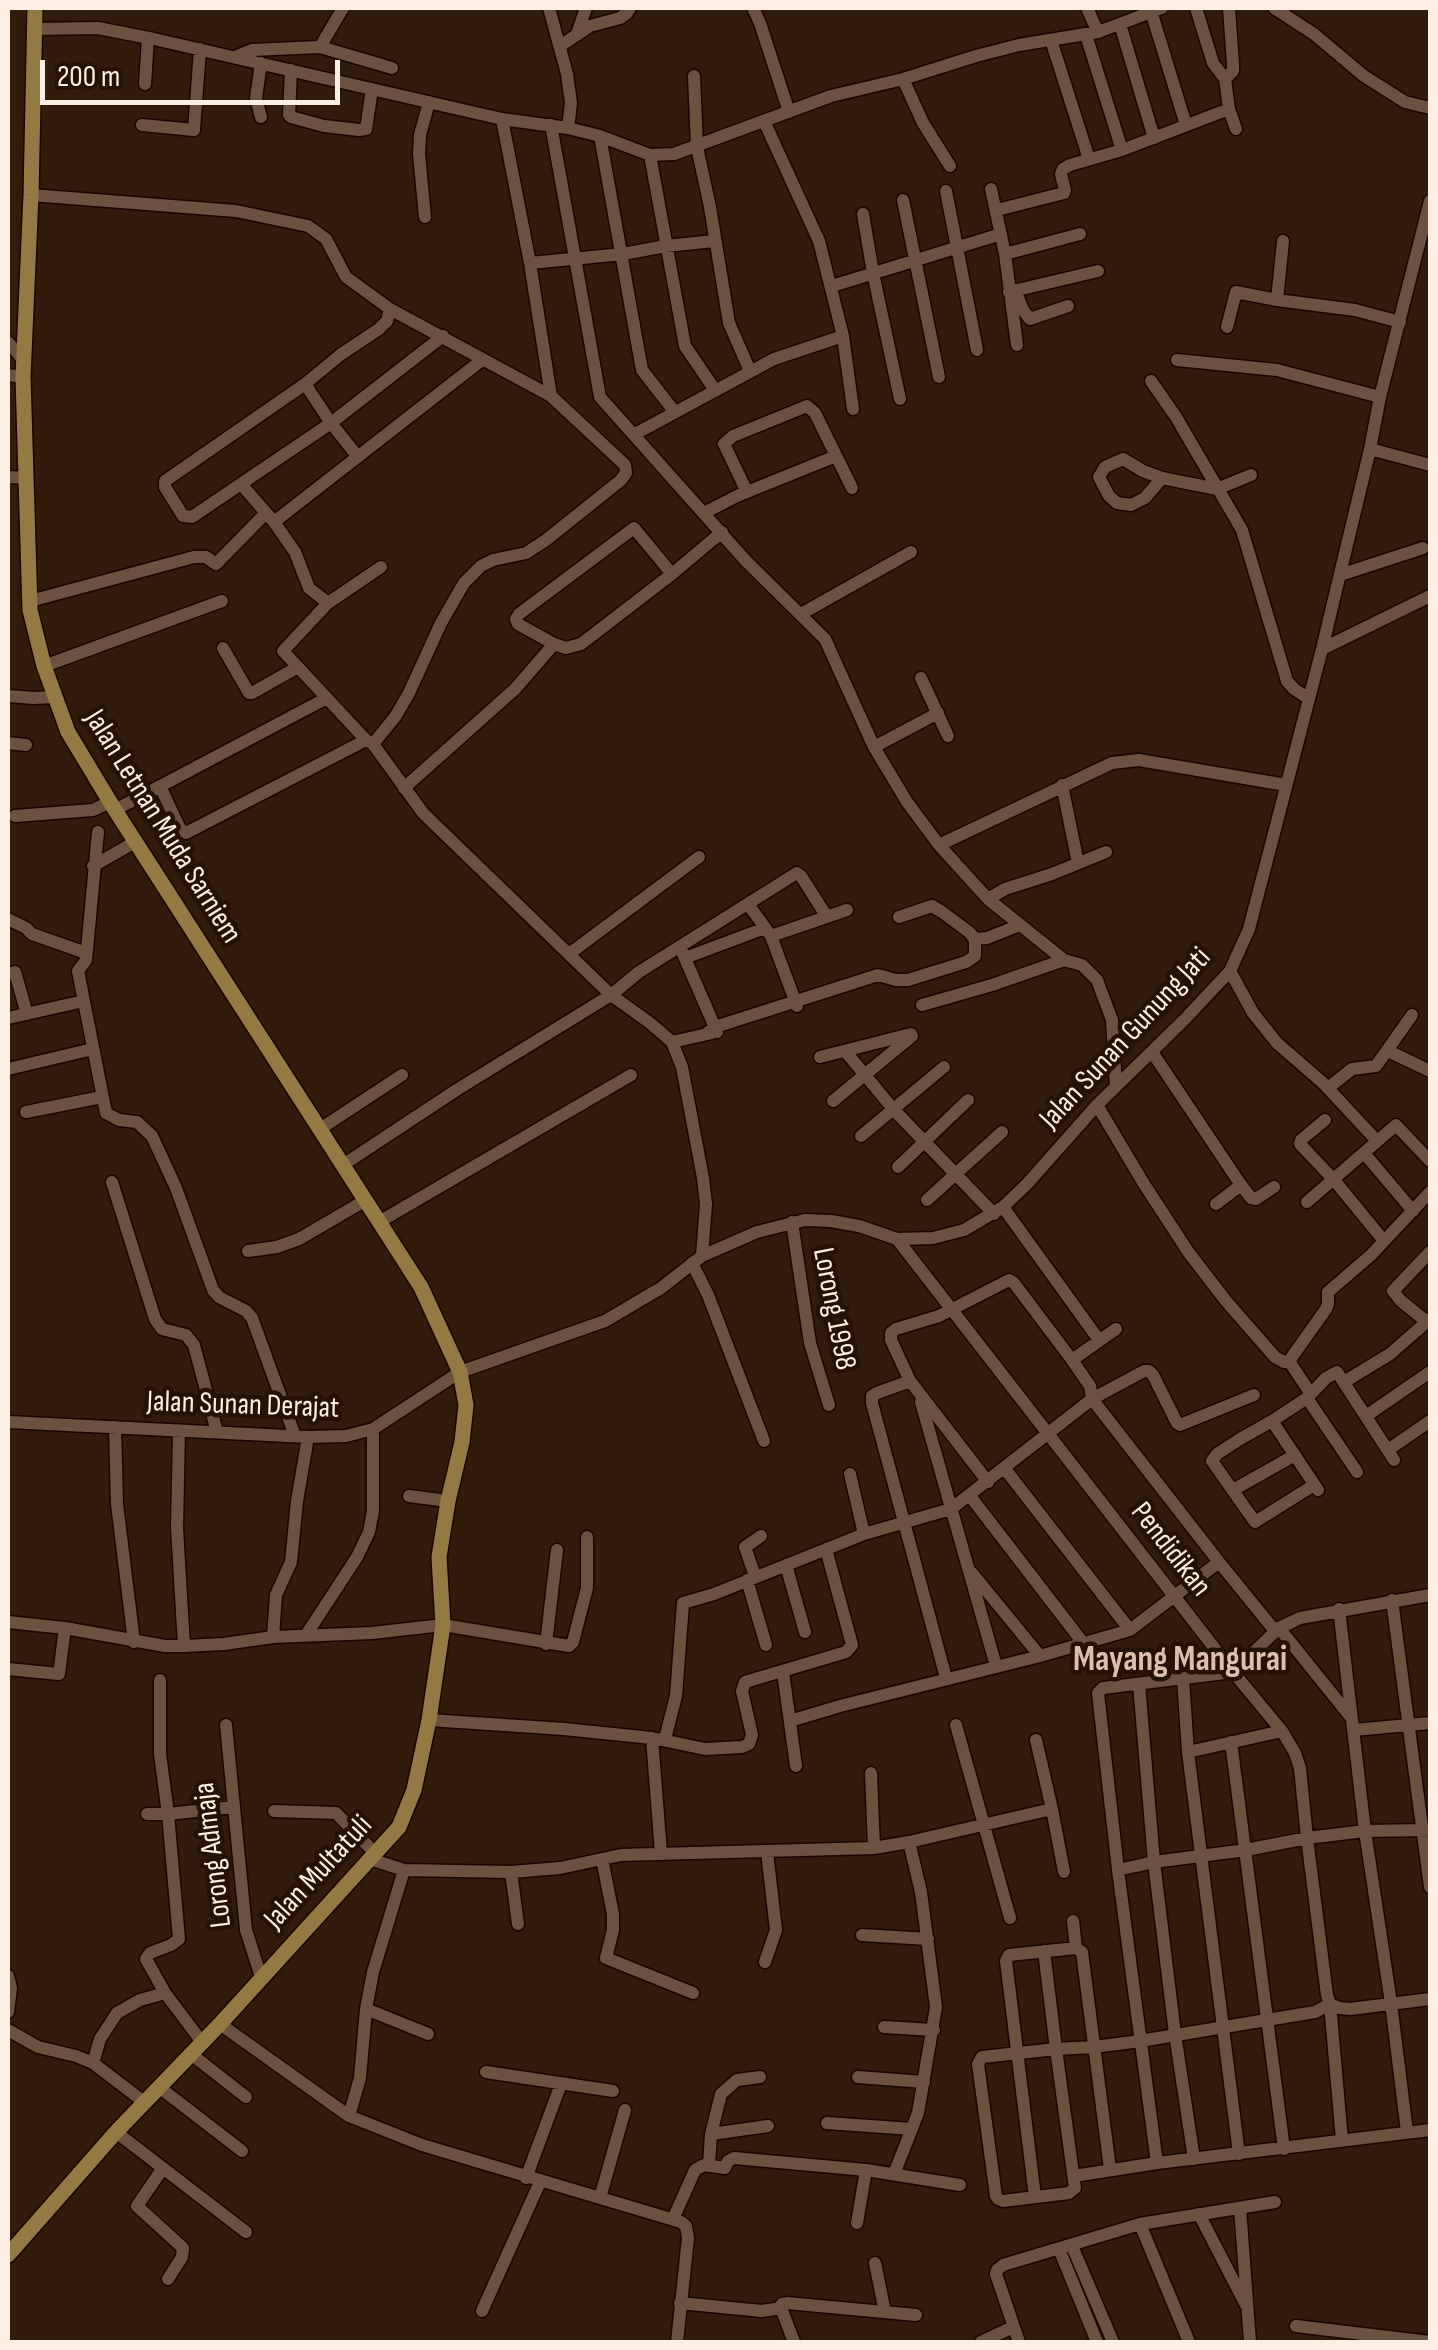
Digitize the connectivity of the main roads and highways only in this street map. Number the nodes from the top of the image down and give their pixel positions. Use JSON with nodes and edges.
{"nodes":[{"id":1,"x":35,"y":8,"type":"edge"},
{"id":2,"x":18,"y":371,"type":"edge"},
{"id":3,"x":460,"y":1372,"type":"joint"},
{"id":4,"x":8,"y":2254,"type":"edge"}],
"edges":[{"from":1,"to":2,"type":"main road","name":"Jalan Letnan Muda Sarniem"},
{"from":2,"to":3,"type":"main road","name":"Jalan Letnan Muda Sarniem"},
{"from":3,"to":4,"type":"main road","name":"Jalan Multatuli"}]}
